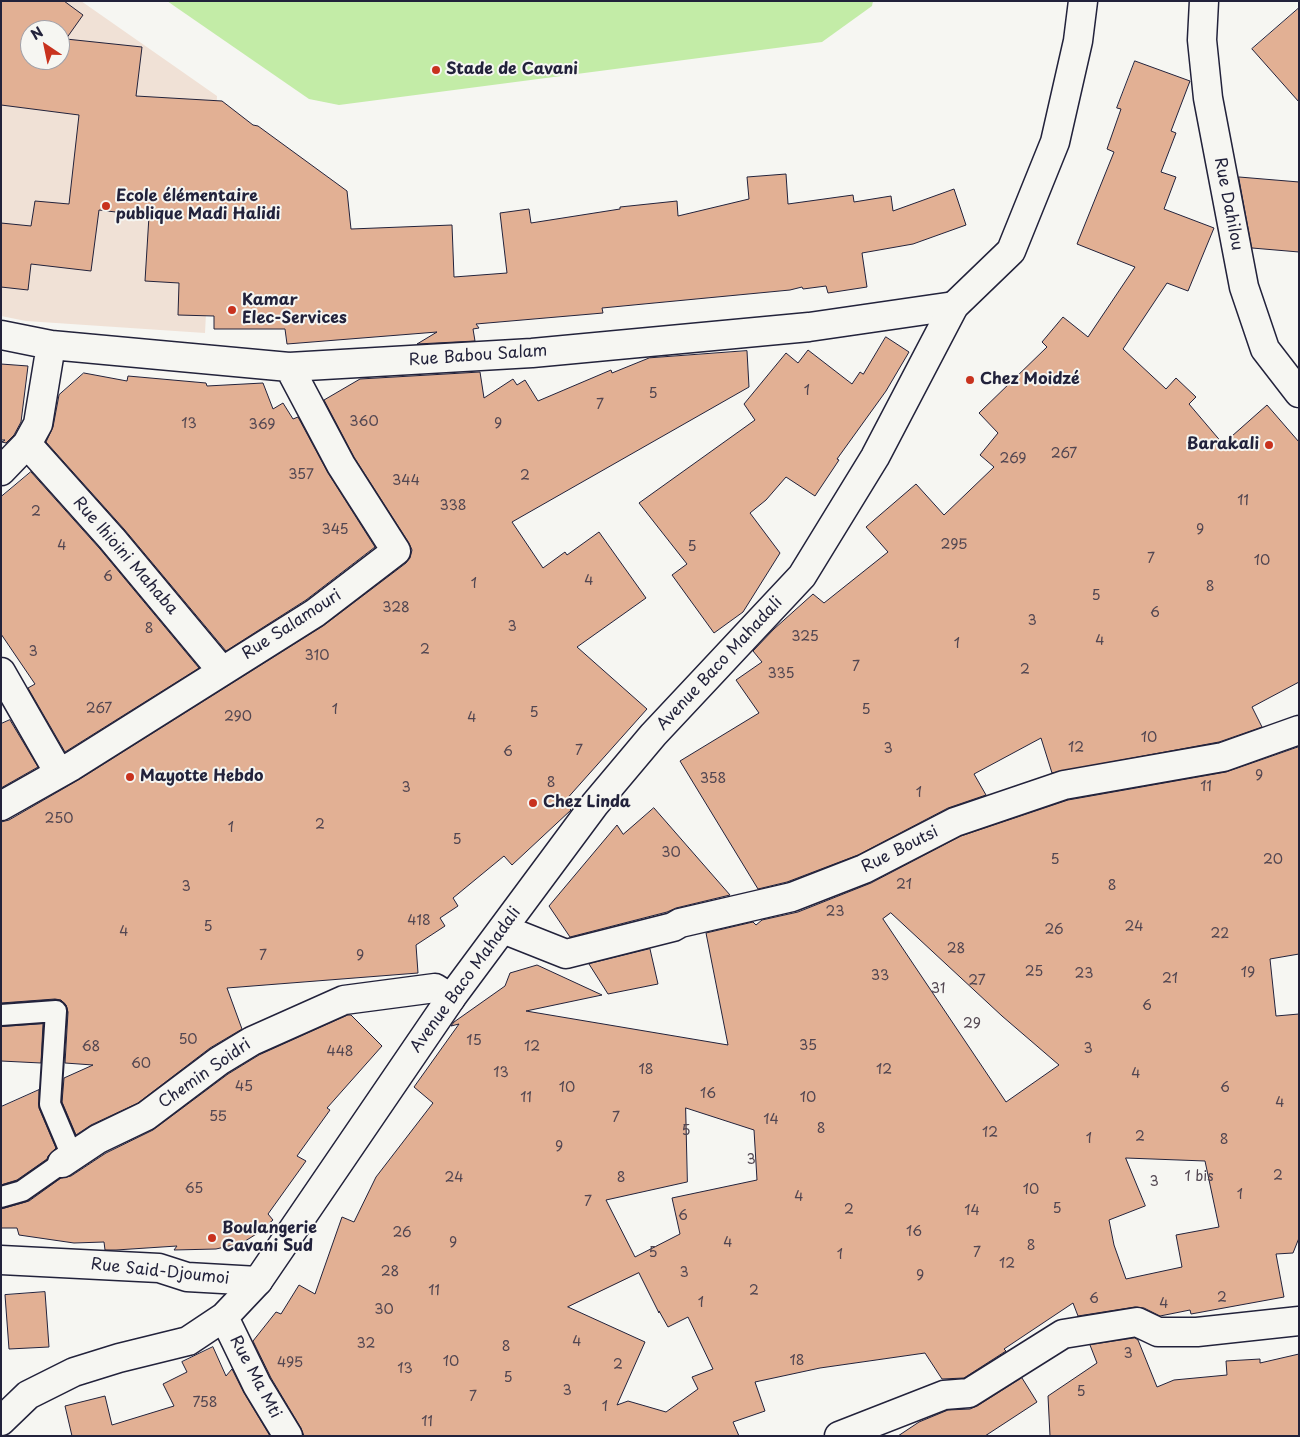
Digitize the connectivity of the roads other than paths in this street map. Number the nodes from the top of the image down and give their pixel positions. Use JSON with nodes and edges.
{"nodes":[{"id":1,"x":1083,"y":1,"type":"edge"},
{"id":2,"x":1204,"y":1,"type":"edge"},
{"id":3,"x":954,"y":306,"type":"junction"},
{"id":4,"x":1,"y":335,"type":"edge"},
{"id":5,"x":51,"y":345,"type":"junction"},
{"id":6,"x":289,"y":367,"type":"junction"},
{"id":7,"x":1299,"y":393,"type":"edge"},
{"id":8,"x":27,"y":444,"type":"junction"},
{"id":9,"x":1,"y":471,"type":"edge"},
{"id":10,"x":222,"y":670,"type":"junction"},
{"id":11,"x":1,"y":672,"type":"edge"},
{"id":12,"x":1299,"y":730,"type":"edge"},
{"id":13,"x":59,"y":773,"type":"junction"},
{"id":14,"x":1,"y":806,"type":"edge"},
{"id":15,"x":503,"y":929,"type":"junction"},
{"id":16,"x":451,"y":998,"type":"junction"},
{"id":17,"x":1,"y":1015,"type":"edge"},
{"id":18,"x":67,"y":1159,"type":"junction"},
{"id":19,"x":1,"y":1197,"type":"edge"},
{"id":20,"x":1,"y":1260,"type":"edge"},
{"id":21,"x":258,"y":1281,"type":"junction"},
{"id":22,"x":224,"y":1317,"type":"junction"},
{"id":23,"x":1299,"y":1322,"type":"edge"},
{"id":24,"x":1,"y":1421,"type":"edge"},
{"id":25,"x":288,"y":1436,"type":"edge"},
{"id":26,"x":839,"y":1436,"type":"edge"}],
"edges":[{"from":1,"to":3,"type":"street","name":"Avenue Baco Mahadali"},
{"from":2,"to":7,"type":"street","name":"Rue Dahilou"},
{"from":3,"to":6,"type":"street","name":"Rue Babou Salam"},
{"from":3,"to":15,"type":"street","name":"Avenue Baco Mahadali"},
{"from":4,"to":5,"type":"street","name":"Rue Babou Salam"},
{"from":5,"to":6,"type":"street","name":"Rue Babou Salam"},
{"from":5,"to":8,"type":"street"},
{"from":6,"to":10,"type":"street","name":"Rue Salamouri"},
{"from":8,"to":9,"type":"street"},
{"from":8,"to":10,"type":"street","name":"Rue Ihioini Mahaba"},
{"from":10,"to":13,"type":"street","name":"Rue Salamouri"},
{"from":11,"to":13,"type":"street"},
{"from":12,"to":15,"type":"street","name":"Rue Boutsi"},
{"from":13,"to":14,"type":"street","name":"Rue Salamouri"},
{"from":15,"to":16,"type":"street","name":"Avenue Baco Mahadali"},
{"from":16,"to":18,"type":"street","name":"Chemin Soidri"},
{"from":16,"to":21,"type":"street","name":"Avenue Baco Mahadali"},
{"from":17,"to":18,"type":"lane"},
{"from":18,"to":19,"type":"lane","name":"Chemin Soidri"},
{"from":20,"to":21,"type":"street","name":"Rue Said-Djoumoi"},
{"from":21,"to":22,"type":"street","name":"Avenue Baco Mahadali"},
{"from":22,"to":24,"type":"street","name":"Avenue Baco Mahadali"},
{"from":22,"to":25,"type":"street","name":"Rue Ma Mti"},
{"from":23,"to":26,"type":"street"}]}
